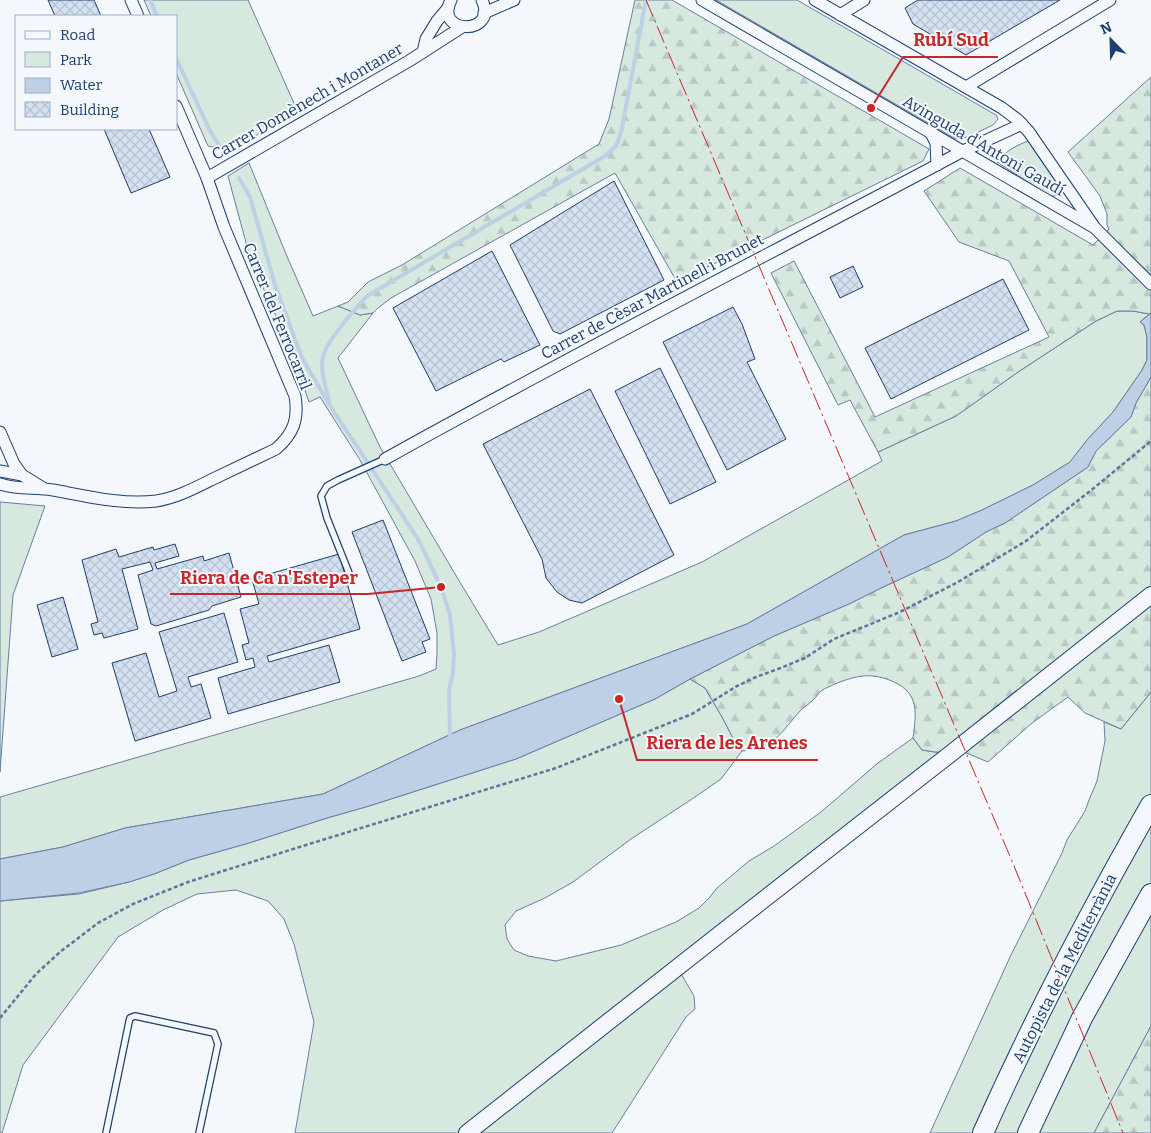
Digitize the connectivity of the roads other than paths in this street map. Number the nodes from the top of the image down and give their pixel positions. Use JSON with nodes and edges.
{"nodes":[{"id":1,"x":131,"y":0,"type":"edge"},
{"id":2,"x":482,"y":0,"type":"edge"},
{"id":3,"x":514,"y":0,"type":"edge"},
{"id":4,"x":702,"y":0,"type":"edge"},
{"id":5,"x":816,"y":0,"type":"edge"},
{"id":6,"x":864,"y":0,"type":"edge"},
{"id":7,"x":1110,"y":0,"type":"edge"},
{"id":8,"x":450,"y":3,"type":"edge"},
{"id":9,"x":484,"y":13,"type":"junction"},
{"id":10,"x":840,"y":14,"type":"junction"},
{"id":11,"x":138,"y":15,"type":"edge"},
{"id":12,"x":462,"y":27,"type":"junction"},
{"id":13,"x":423,"y":52,"type":"junction"},
{"id":14,"x":966,"y":87,"type":"junction"},
{"id":15,"x":178,"y":111,"type":"edge"},
{"id":16,"x":1022,"y":124,"type":"junction"},
{"id":17,"x":931,"y":133,"type":"junction"},
{"id":18,"x":962,"y":151,"type":"junction"},
{"id":19,"x":937,"y":165,"type":"junction"},
{"id":20,"x":207,"y":178,"type":"junction"},
{"id":21,"x":1095,"y":228,"type":"junction"},
{"id":22,"x":1151,"y":284,"type":"edge"},
{"id":23,"x":0,"y":432,"type":"edge"},
{"id":24,"x":385,"y":459,"type":"joint"},
{"id":25,"x":0,"y":471,"type":"edge"},
{"id":26,"x":22,"y":475,"type":"junction"},
{"id":27,"x":0,"y":484,"type":"edge"},
{"id":28,"x":18,"y":488,"type":"junction"},
{"id":29,"x":45,"y":489,"type":"junction"},
{"id":30,"x":0,"y":492,"type":"edge"},
{"id":31,"x":349,"y":573,"type":"dead end"},
{"id":32,"x":1151,"y":595,"type":"edge"},
{"id":33,"x":1151,"y":805,"type":"edge"},
{"id":34,"x":1151,"y":894,"type":"edge"},
{"id":35,"x":106,"y":1133,"type":"edge"},
{"id":36,"x":200,"y":1133,"type":"edge"},
{"id":37,"x":467,"y":1133,"type":"edge"},
{"id":38,"x":983,"y":1133,"type":"edge"},
{"id":39,"x":1028,"y":1133,"type":"edge"}],
"edges":[{"from":1,"to":11,"type":"street"},
{"from":2,"to":9,"type":"street"},
{"from":3,"to":9,"type":"street"},
{"from":4,"to":17,"type":"street","name":"Avinguda d'Antoni Gaudí"},
{"from":5,"to":10,"type":"street","name":"Avinguda d'Antoni Gaudí"},
{"from":6,"to":10,"type":"street"},
{"from":7,"to":14,"type":"street"},
{"from":8,"to":12,"type":"street"},
{"from":8,"to":13,"type":"street","name":"Carrer Domènech i Montaner"},
{"from":9,"to":12,"type":"street","name":"Carrer Domènech i Montaner"},
{"from":10,"to":14,"type":"street","name":"Avinguda d'Antoni Gaudí"},
{"from":12,"to":13,"type":"street","name":"Carrer Domènech i Montaner"},
{"from":13,"to":20,"type":"street","name":"Carrer Domènech i Montaner"},
{"from":14,"to":16,"type":"street","name":"Avinguda d'Antoni Gaudí"},
{"from":15,"to":20,"type":"street","name":"Carrer del Ferrocarril"},
{"from":16,"to":18,"type":"street","name":"Carrer de Cèsar Martinell i Brunet"},
{"from":16,"to":21,"type":"street","name":"Avinguda d'Antoni Gaudí"},
{"from":17,"to":18,"type":"street","name":"Avinguda d'Antoni Gaudí"},
{"from":17,"to":19,"type":"street"},
{"from":18,"to":19,"type":"street","name":"Carrer de Cèsar Martinell i Brunet"},
{"from":18,"to":21,"type":"street","name":"Avinguda d'Antoni Gaudí"},
{"from":19,"to":24,"type":"street","name":"Carrer de Cèsar Martinell i Brunet"},
{"from":20,"to":29,"type":"street","name":"Carrer del Ferrocarril"},
{"from":21,"to":22,"type":"street","name":"Avinguda d'Antoni Gaudí"},
{"from":23,"to":26,"type":"street","name":"Carrer del Ferrocarril"},
{"from":24,"to":31,"type":"lane"},
{"from":25,"to":26,"type":"street","name":"Carrer del Ferrocarril"},
{"from":26,"to":29,"type":"street","name":"Carrer del Ferrocarril"},
{"from":27,"to":28,"type":"street","name":"Carrer del Ferrocarril"},
{"from":28,"to":29,"type":"street","name":"Carrer del Ferrocarril"},
{"from":28,"to":30,"type":"street","name":"Carrer del Ferrocarril"},
{"from":32,"to":37,"type":"main road"},
{"from":33,"to":38,"type":"highway","name":"Autopista de la Mediterrània"},
{"from":34,"to":39,"type":"highway"},
{"from":35,"to":36,"type":"lane"}]}
